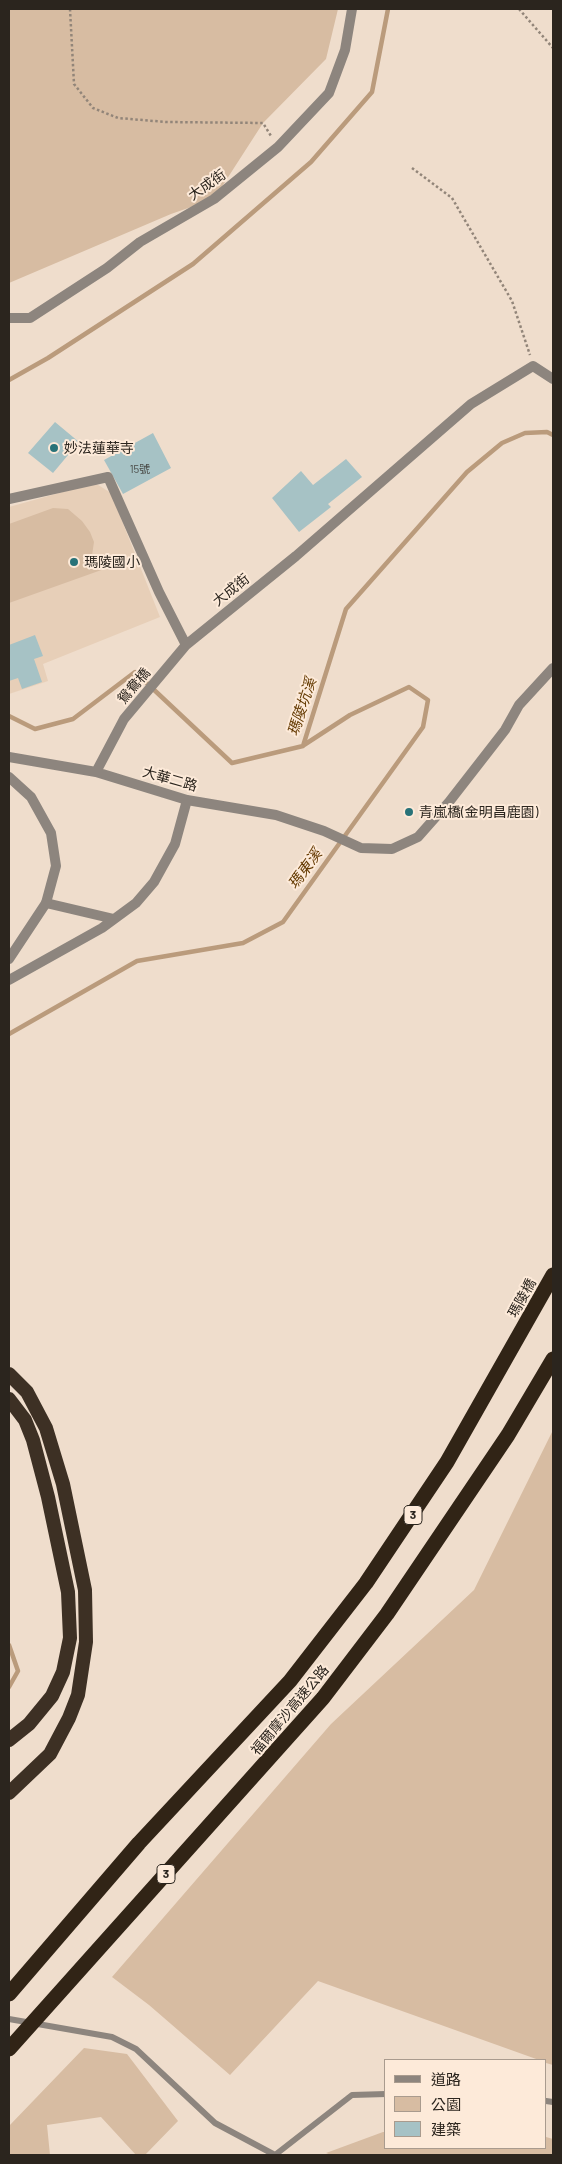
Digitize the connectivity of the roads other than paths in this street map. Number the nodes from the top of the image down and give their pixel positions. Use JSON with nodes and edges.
{"nodes":[{"id":1,"x":352,"y":9,"type":"edge"},
{"id":2,"x":9,"y":318,"type":"edge"},
{"id":3,"x":553,"y":379,"type":"edge"},
{"id":4,"x":9,"y":499,"type":"edge"},
{"id":5,"x":186,"y":646,"type":"junction"},
{"id":6,"x":553,"y":668,"type":"edge"},
{"id":7,"x":165,"y":670,"type":"joint"},
{"id":8,"x":9,"y":757,"type":"edge"},
{"id":9,"x":96,"y":772,"type":"junction"},
{"id":10,"x":9,"y":777,"type":"edge"},
{"id":11,"x":187,"y":800,"type":"junction"},
{"id":12,"x":46,"y":903,"type":"junction"},
{"id":13,"x":114,"y":919,"type":"junction"},
{"id":14,"x":9,"y":959,"type":"edge"},
{"id":15,"x":9,"y":980,"type":"edge"},
{"id":16,"x":553,"y":1275,"type":"edge"},
{"id":17,"x":519,"y":1336,"type":"joint"},
{"id":18,"x":553,"y":1359,"type":"edge"},
{"id":19,"x":9,"y":1374,"type":"edge"},
{"id":20,"x":9,"y":1399,"type":"edge"},
{"id":21,"x":9,"y":1740,"type":"edge"},
{"id":22,"x":9,"y":1793,"type":"edge"},
{"id":23,"x":9,"y":1994,"type":"edge"},
{"id":24,"x":9,"y":2018,"type":"edge"},
{"id":25,"x":9,"y":2049,"type":"edge"},
{"id":26,"x":384,"y":2094,"type":"edge"},
{"id":27,"x":275,"y":2155,"type":"edge"}],
"edges":[{"from":1,"to":2,"type":"street","name":"大成街"},
{"from":3,"to":5,"type":"street","name":"大成街"},
{"from":4,"to":5,"type":"street"},
{"from":5,"to":7,"type":"street","name":"大成街"},
{"from":6,"to":11,"type":"street","name":"大華二路"},
{"from":7,"to":9,"type":"street","name":"鴛鴦橋"},
{"from":8,"to":9,"type":"street","name":"大華二路"},
{"from":9,"to":11,"type":"street","name":"大華二路"},
{"from":10,"to":12,"type":"street"},
{"from":11,"to":13,"type":"street"},
{"from":12,"to":13,"type":"street"},
{"from":12,"to":14,"type":"street"},
{"from":13,"to":15,"type":"street"},
{"from":16,"to":17,"type":"highway","name":"瑪陵橋","number":"3"},
{"from":17,"to":23,"type":"highway","name":"福爾摩沙高速公路","number":"3"},
{"from":18,"to":25,"type":"highway","name":"福爾摩沙高速公路","number":"3"},
{"from":19,"to":22,"type":"highway"},
{"from":20,"to":21,"type":"highway"},
{"from":24,"to":27,"type":"lane"},
{"from":26,"to":27,"type":"lane"}]}
